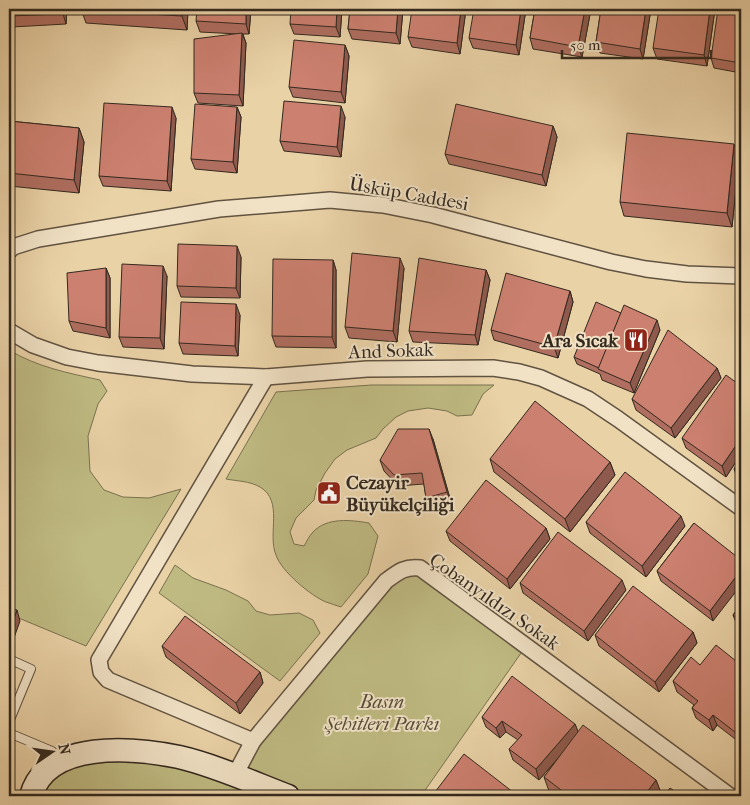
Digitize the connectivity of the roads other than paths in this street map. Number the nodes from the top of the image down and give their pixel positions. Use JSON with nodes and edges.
{"nodes":[{"id":1,"x":9,"y":251,"type":"edge"},
{"id":2,"x":741,"y":276,"type":"edge"},
{"id":3,"x":9,"y":331,"type":"edge"},
{"id":4,"x":266,"y":377,"type":"junction"},
{"id":5,"x":741,"y":508,"type":"edge"},
{"id":6,"x":9,"y":659,"type":"edge"},
{"id":7,"x":9,"y":722,"type":"edge"},
{"id":8,"x":9,"y":734,"type":"edge"},
{"id":9,"x":253,"y":741,"type":"junction"},
{"id":10,"x":61,"y":760,"type":"junction"},
{"id":11,"x":235,"y":775,"type":"junction"},
{"id":12,"x":31,"y":796,"type":"edge"},
{"id":13,"x":288,"y":796,"type":"edge"},
{"id":14,"x":730,"y":796,"type":"edge"}],
"edges":[{"from":1,"to":2,"type":"street","name":"Üsküp Caddesi"},
{"from":3,"to":4,"type":"street","name":"And Sokak"},
{"from":4,"to":5,"type":"street","name":"And Sokak"},
{"from":4,"to":9,"type":"street"},
{"from":6,"to":7,"type":"lane"},
{"from":8,"to":10,"type":"lane"},
{"from":9,"to":11,"type":"street","name":"Çobanyıldızı Sokak"},
{"from":9,"to":14,"type":"street","name":"Çobanyıldızı Sokak"},
{"from":10,"to":11,"type":"main road"},
{"from":10,"to":12,"type":"main road"},
{"from":11,"to":13,"type":"main road"}]}
